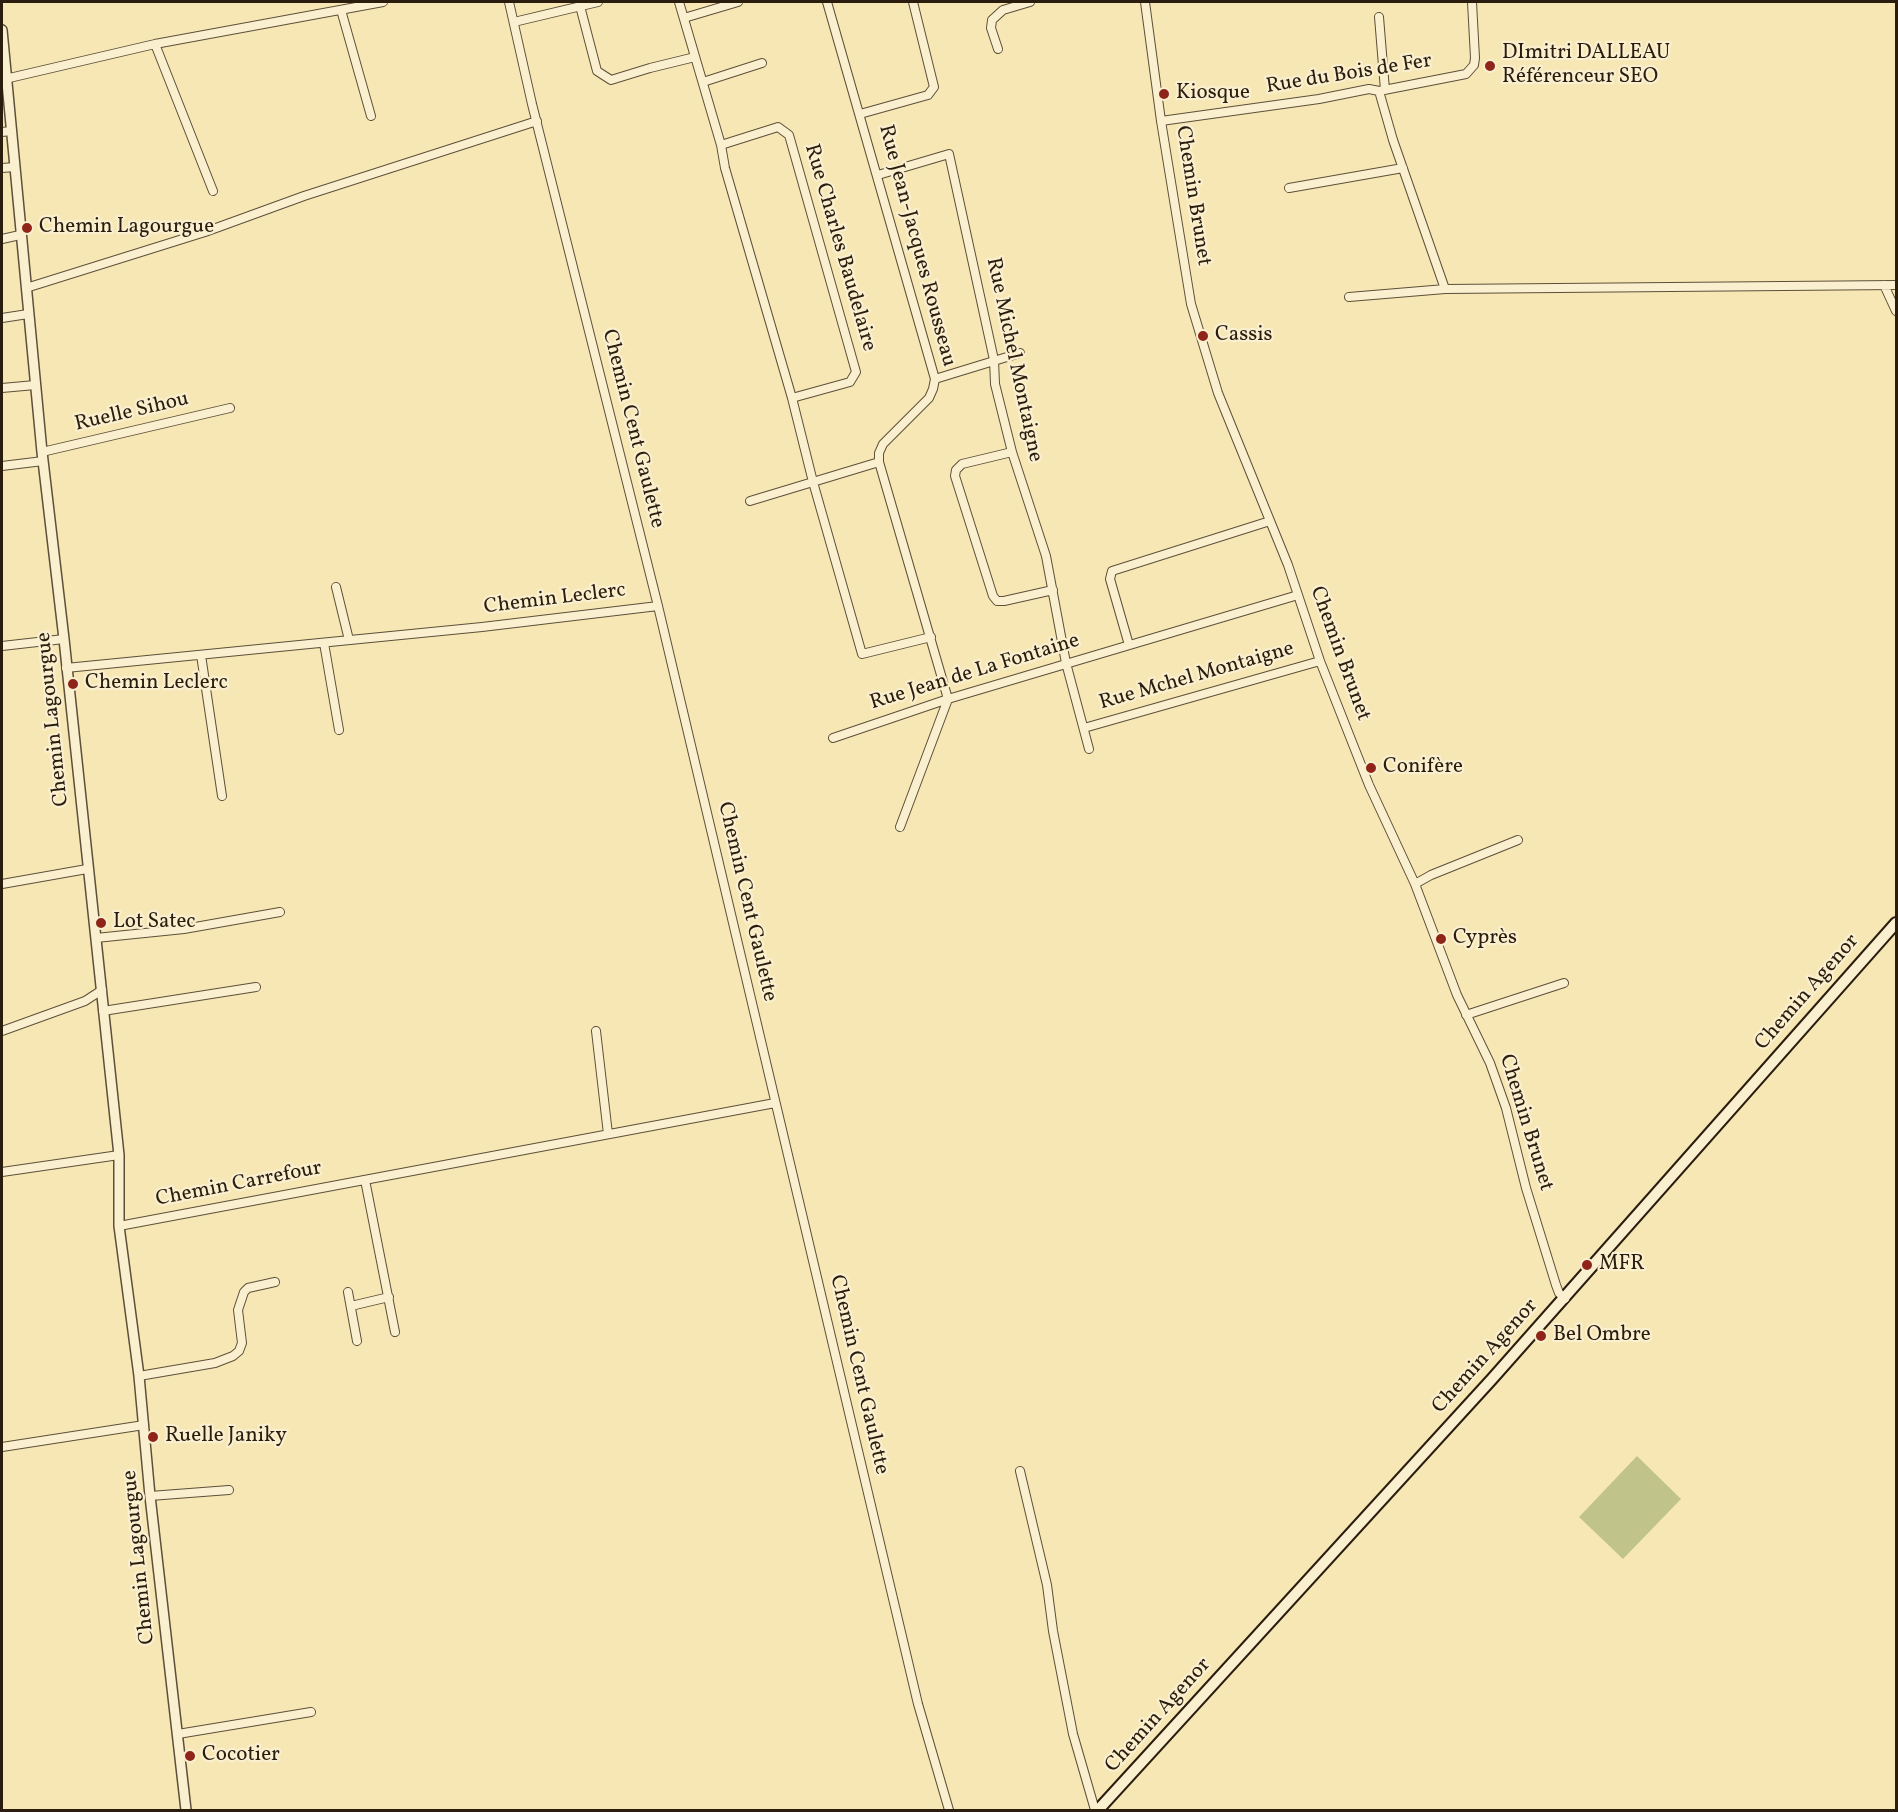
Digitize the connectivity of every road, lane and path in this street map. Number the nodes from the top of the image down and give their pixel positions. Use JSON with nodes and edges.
{"nodes":[{"id":1,"x":383,"y":2,"type":"edge"},
{"id":2,"x":509,"y":2,"type":"edge"},
{"id":3,"x":598,"y":2,"type":"edge"},
{"id":4,"x":679,"y":2,"type":"edge"},
{"id":5,"x":738,"y":2,"type":"edge"},
{"id":6,"x":828,"y":2,"type":"edge"},
{"id":7,"x":913,"y":2,"type":"edge"},
{"id":8,"x":1030,"y":2,"type":"edge"},
{"id":9,"x":1145,"y":2,"type":"edge"},
{"id":10,"x":1472,"y":2,"type":"edge"},
{"id":11,"x":580,"y":6,"type":"junction"},
{"id":12,"x":341,"y":10,"type":"junction"},
{"id":13,"x":1379,"y":17,"type":"dead end"},
{"id":14,"x":684,"y":18,"type":"junction"},
{"id":15,"x":514,"y":22,"type":"junction"},
{"id":16,"x":2,"y":30,"type":"edge"},
{"id":17,"x":155,"y":44,"type":"junction"},
{"id":18,"x":998,"y":49,"type":"dead end"},
{"id":19,"x":695,"y":57,"type":"junction"},
{"id":20,"x":3,"y":61,"type":"edge"},
{"id":21,"x":762,"y":63,"type":"dead end"},
{"id":22,"x":5,"y":79,"type":"junction"},
{"id":23,"x":703,"y":82,"type":"junction"},
{"id":24,"x":1382,"y":91,"type":"junction"},
{"id":25,"x":4,"y":96,"type":"edge"},
{"id":26,"x":861,"y":114,"type":"junction"},
{"id":27,"x":371,"y":116,"type":"dead end"},
{"id":28,"x":537,"y":121,"type":"junction"},
{"id":29,"x":1161,"y":121,"type":"junction"},
{"id":30,"x":6,"y":132,"type":"edge"},
{"id":31,"x":722,"y":145,"type":"junction"},
{"id":32,"x":15,"y":167,"type":"junction"},
{"id":33,"x":2,"y":168,"type":"edge"},
{"id":34,"x":1403,"y":168,"type":"junction"},
{"id":35,"x":878,"y":175,"type":"junction"},
{"id":36,"x":1289,"y":189,"type":"dead end"},
{"id":37,"x":213,"y":191,"type":"dead end"},
{"id":38,"x":20,"y":235,"type":"junction"},
{"id":39,"x":2,"y":239,"type":"edge"},
{"id":40,"x":1884,"y":285,"type":"junction"},
{"id":41,"x":1896,"y":285,"type":"edge"},
{"id":42,"x":26,"y":288,"type":"junction"},
{"id":43,"x":1445,"y":289,"type":"junction"},
{"id":44,"x":1349,"y":297,"type":"dead end"},
{"id":45,"x":1896,"y":311,"type":"edge"},
{"id":46,"x":28,"y":315,"type":"junction"},
{"id":47,"x":2,"y":318,"type":"edge"},
{"id":48,"x":1020,"y":353,"type":"dead end"},
{"id":49,"x":994,"y":360,"type":"junction"},
{"id":50,"x":935,"y":379,"type":"junction"},
{"id":51,"x":35,"y":384,"type":"junction"},
{"id":52,"x":2,"y":388,"type":"edge"},
{"id":53,"x":792,"y":398,"type":"junction"},
{"id":54,"x":230,"y":408,"type":"dead end"},
{"id":55,"x":1012,"y":452,"type":"junction"},
{"id":56,"x":42,"y":457,"type":"junction"},
{"id":57,"x":879,"y":462,"type":"junction"},
{"id":58,"x":2,"y":466,"type":"edge"},
{"id":59,"x":813,"y":482,"type":"junction"},
{"id":60,"x":750,"y":501,"type":"dead end"},
{"id":61,"x":1270,"y":521,"type":"junction"},
{"id":62,"x":336,"y":587,"type":"dead end"},
{"id":63,"x":1053,"y":590,"type":"junction"},
{"id":64,"x":1298,"y":595,"type":"junction"},
{"id":65,"x":658,"y":606,"type":"junction"},
{"id":66,"x":931,"y":637,"type":"junction"},
{"id":67,"x":64,"y":639,"type":"junction"},
{"id":68,"x":349,"y":640,"type":"junction"},
{"id":69,"x":324,"y":643,"type":"junction"},
{"id":70,"x":1129,"y":645,"type":"junction"},
{"id":71,"x":2,"y":646,"type":"edge"},
{"id":72,"x":201,"y":655,"type":"junction"},
{"id":73,"x":1320,"y":661,"type":"junction"},
{"id":74,"x":1066,"y":663,"type":"junction"},
{"id":75,"x":66,"y":668,"type":"junction"},
{"id":76,"x":948,"y":699,"type":"junction"},
{"id":77,"x":1084,"y":728,"type":"junction"},
{"id":78,"x":339,"y":730,"type":"dead end"},
{"id":79,"x":833,"y":738,"type":"dead end"},
{"id":80,"x":1089,"y":749,"type":"dead end"},
{"id":81,"x":222,"y":796,"type":"dead end"},
{"id":82,"x":900,"y":827,"type":"dead end"},
{"id":83,"x":1518,"y":840,"type":"dead end"},
{"id":84,"x":87,"y":870,"type":"junction"},
{"id":85,"x":2,"y":884,"type":"edge"},
{"id":86,"x":1415,"y":884,"type":"junction"},
{"id":87,"x":280,"y":912,"type":"dead end"},
{"id":88,"x":1896,"y":923,"type":"edge"},
{"id":89,"x":96,"y":938,"type":"junction"},
{"id":90,"x":1564,"y":982,"type":"dead end"},
{"id":91,"x":256,"y":987,"type":"dead end"},
{"id":92,"x":102,"y":990,"type":"junction"},
{"id":93,"x":103,"y":1011,"type":"junction"},
{"id":94,"x":1467,"y":1015,"type":"junction"},
{"id":95,"x":2,"y":1031,"type":"edge"},
{"id":96,"x":596,"y":1031,"type":"dead end"},
{"id":97,"x":775,"y":1103,"type":"junction"},
{"id":98,"x":608,"y":1134,"type":"junction"},
{"id":99,"x":119,"y":1155,"type":"junction"},
{"id":100,"x":2,"y":1172,"type":"edge"},
{"id":101,"x":365,"y":1180,"type":"junction"},
{"id":102,"x":119,"y":1226,"type":"junction"},
{"id":103,"x":274,"y":1282,"type":"dead end"},
{"id":104,"x":348,"y":1292,"type":"dead end"},
{"id":105,"x":389,"y":1297,"type":"junction"},
{"id":106,"x":1565,"y":1299,"type":"junction"},
{"id":107,"x":351,"y":1306,"type":"junction"},
{"id":108,"x":395,"y":1332,"type":"dead end"},
{"id":109,"x":357,"y":1341,"type":"dead end"},
{"id":110,"x":139,"y":1376,"type":"junction"},
{"id":111,"x":144,"y":1425,"type":"junction"},
{"id":112,"x":2,"y":1447,"type":"edge"},
{"id":113,"x":1020,"y":1471,"type":"dead end"},
{"id":114,"x":229,"y":1490,"type":"dead end"},
{"id":115,"x":150,"y":1496,"type":"junction"},
{"id":116,"x":311,"y":1712,"type":"dead end"},
{"id":117,"x":178,"y":1734,"type":"junction"},
{"id":118,"x":186,"y":1810,"type":"edge"},
{"id":119,"x":949,"y":1810,"type":"edge"},
{"id":120,"x":1097,"y":1810,"type":"edge"}],
"edges":[{"from":1,"to":12,"type":"street"},
{"from":2,"to":15,"type":"street","name":"Chemin Cent Gaulette"},
{"from":3,"to":11,"type":"street"},
{"from":4,"to":14,"type":"street"},
{"from":5,"to":14,"type":"street"},
{"from":6,"to":26,"type":"street","name":"Rue Jean-Jacques Rousseau"},
{"from":7,"to":26,"type":"street"},
{"from":8,"to":18,"type":"street"},
{"from":9,"to":29,"type":"street","name":"Chemin Brunet"},
{"from":10,"to":24,"type":"street","name":"Rue du Bois de Fer"},
{"from":11,"to":15,"type":"street"},
{"from":11,"to":19,"type":"street"},
{"from":12,"to":17,"type":"street"},
{"from":12,"to":27,"type":"street"},
{"from":13,"to":24,"type":"street"},
{"from":14,"to":19,"type":"street"},
{"from":15,"to":28,"type":"street","name":"Chemin Cent Gaulette"},
{"from":16,"to":20,"type":"street","name":"Chemin Lagourgue"},
{"from":17,"to":22,"type":"street"},
{"from":17,"to":37,"type":"street"},
{"from":19,"to":23,"type":"street"},
{"from":20,"to":22,"type":"street","name":"Chemin Lagourgue"},
{"from":21,"to":23,"type":"street"},
{"from":22,"to":25,"type":"street","name":"Chemin Lagourgue"},
{"from":23,"to":31,"type":"street"},
{"from":24,"to":29,"type":"street","name":"Rue du Bois de Fer"},
{"from":24,"to":34,"type":"street"},
{"from":25,"to":30,"type":"street","name":"Chemin Lagourgue"},
{"from":26,"to":35,"type":"street","name":"Rue Jean-Jacques Rousseau"},
{"from":28,"to":42,"type":"street"},
{"from":28,"to":65,"type":"street","name":"Chemin Cent Gaulette"},
{"from":29,"to":61,"type":"street","name":"Chemin Brunet"},
{"from":30,"to":32,"type":"street","name":"Chemin Lagourgue"},
{"from":31,"to":53,"type":"street"},
{"from":31,"to":53,"type":"street","name":"Rue Charles Baudelaire"},
{"from":32,"to":33,"type":"street"},
{"from":32,"to":38,"type":"street","name":"Chemin Lagourgue"},
{"from":34,"to":36,"type":"street"},
{"from":34,"to":43,"type":"street"},
{"from":35,"to":49,"type":"street","name":"Rue Michel Montaigne"},
{"from":35,"to":50,"type":"street","name":"Rue Jean-Jacques Rousseau"},
{"from":38,"to":39,"type":"street"},
{"from":38,"to":42,"type":"street","name":"Chemin Lagourgue"},
{"from":40,"to":41,"type":"street"},
{"from":40,"to":43,"type":"street"},
{"from":40,"to":45,"type":"street"},
{"from":42,"to":46,"type":"street","name":"Chemin Lagourgue"},
{"from":43,"to":44,"type":"street"},
{"from":46,"to":47,"type":"street"},
{"from":46,"to":51,"type":"street","name":"Chemin Lagourgue"},
{"from":48,"to":49,"type":"street"},
{"from":49,"to":50,"type":"street"},
{"from":49,"to":55,"type":"street","name":"Rue Michel Montaigne"},
{"from":50,"to":57,"type":"street","name":"Rue Jean-Jacques Rousseau"},
{"from":51,"to":52,"type":"street"},
{"from":51,"to":56,"type":"street","name":"Chemin Lagourgue"},
{"from":53,"to":59,"type":"street"},
{"from":54,"to":56,"type":"street","name":"Ruelle Sihou"},
{"from":55,"to":63,"type":"street","name":"Rue Michel Montaigne"},
{"from":55,"to":63,"type":"street"},
{"from":56,"to":58,"type":"street"},
{"from":56,"to":67,"type":"street","name":"Chemin Lagourgue"},
{"from":57,"to":59,"type":"street"},
{"from":57,"to":66,"type":"street"},
{"from":59,"to":60,"type":"street"},
{"from":59,"to":66,"type":"street"},
{"from":61,"to":64,"type":"street","name":"Chemin Brunet"},
{"from":61,"to":70,"type":"street"},
{"from":62,"to":68,"type":"street"},
{"from":63,"to":74,"type":"street","name":"Rue Michel Montaigne"},
{"from":64,"to":70,"type":"street","name":"Rue Jean de La Fontaine"},
{"from":64,"to":73,"type":"street","name":"Chemin Brunet"},
{"from":65,"to":68,"type":"street","name":"Chemin Leclerc"},
{"from":65,"to":97,"type":"street","name":"Chemin Cent Gaulette"},
{"from":66,"to":76,"type":"street"},
{"from":67,"to":71,"type":"street"},
{"from":67,"to":75,"type":"street","name":"Chemin Lagourgue"},
{"from":68,"to":69,"type":"street","name":"Chemin Leclerc"},
{"from":69,"to":72,"type":"street","name":"Chemin Leclerc"},
{"from":69,"to":78,"type":"street"},
{"from":70,"to":74,"type":"street","name":"Rue Jean de La Fontaine"},
{"from":72,"to":75,"type":"street","name":"Chemin Leclerc"},
{"from":72,"to":81,"type":"street"},
{"from":73,"to":77,"type":"street","name":"Rue Mchel Montaigne"},
{"from":73,"to":86,"type":"street","name":"Chemin Brunet"},
{"from":74,"to":76,"type":"street","name":"Rue Jean de La Fontaine"},
{"from":74,"to":77,"type":"street","name":"Rue Michel Montaigne"},
{"from":75,"to":84,"type":"street","name":"Chemin Lagourgue"},
{"from":76,"to":79,"type":"street","name":"Rue Jean de La Fontaine"},
{"from":76,"to":82,"type":"street"},
{"from":77,"to":80,"type":"street","name":"Rue Michel Montaigne"},
{"from":83,"to":86,"type":"street"},
{"from":84,"to":85,"type":"street"},
{"from":84,"to":89,"type":"street","name":"Chemin Lagourgue"},
{"from":86,"to":94,"type":"street","name":"Chemin Brunet"},
{"from":87,"to":89,"type":"street"},
{"from":88,"to":106,"type":"main road","name":"Chemin Agenor"},
{"from":89,"to":92,"type":"street","name":"Chemin Lagourgue"},
{"from":90,"to":94,"type":"street"},
{"from":91,"to":93,"type":"street"},
{"from":92,"to":93,"type":"street","name":"Chemin Lagourgue"},
{"from":92,"to":95,"type":"street"},
{"from":93,"to":99,"type":"street","name":"Chemin Lagourgue"},
{"from":94,"to":106,"type":"street","name":"Chemin Brunet"},
{"from":96,"to":98,"type":"street"},
{"from":97,"to":98,"type":"street","name":"Chemin Carrefour"},
{"from":97,"to":119,"type":"street","name":"Chemin Cent Gaulette"},
{"from":98,"to":101,"type":"street","name":"Chemin Carrefour"},
{"from":99,"to":100,"type":"street"},
{"from":99,"to":102,"type":"street","name":"Chemin Lagourgue"},
{"from":101,"to":102,"type":"street","name":"Chemin Carrefour"},
{"from":101,"to":105,"type":"street"},
{"from":102,"to":110,"type":"street","name":"Chemin Lagourgue"},
{"from":103,"to":110,"type":"street"},
{"from":104,"to":107,"type":"street"},
{"from":105,"to":107,"type":"street"},
{"from":105,"to":108,"type":"street"},
{"from":106,"to":120,"type":"main road","name":"Chemin Agenor"},
{"from":107,"to":109,"type":"street"},
{"from":110,"to":111,"type":"street","name":"Chemin Lagourgue"},
{"from":111,"to":112,"type":"street"},
{"from":111,"to":115,"type":"street","name":"Chemin Lagourgue"},
{"from":113,"to":120,"type":"street"},
{"from":114,"to":115,"type":"street"},
{"from":115,"to":117,"type":"street","name":"Chemin Lagourgue"},
{"from":116,"to":117,"type":"street"},
{"from":117,"to":118,"type":"street","name":"Chemin Lagourgue"}]}
